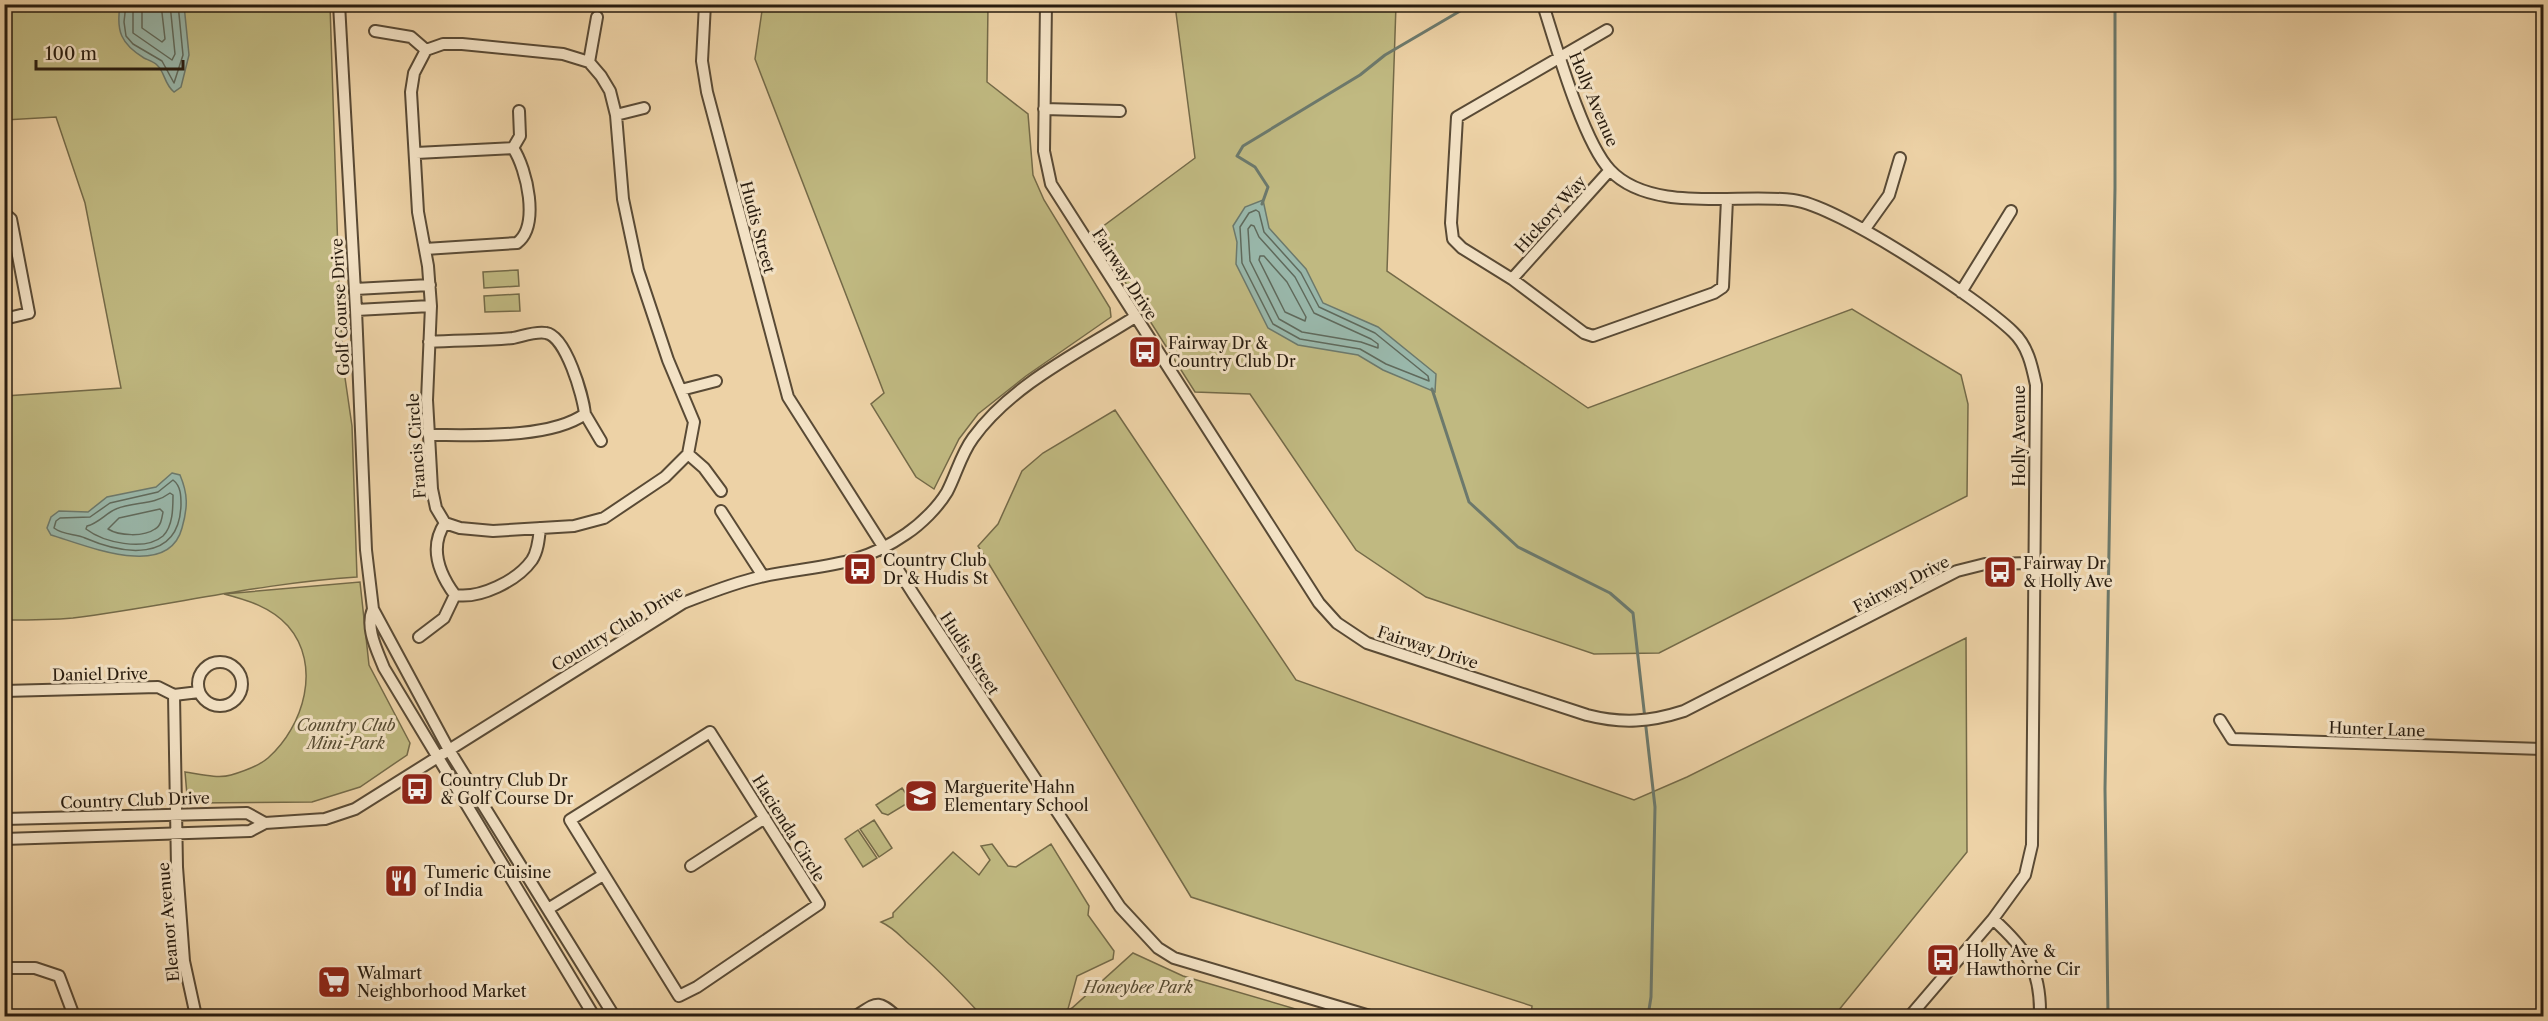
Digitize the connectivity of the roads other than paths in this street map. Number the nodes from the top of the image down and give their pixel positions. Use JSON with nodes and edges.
{"nodes":[{"id":1,"x":339,"y":4,"type":"edge"},
{"id":2,"x":705,"y":4,"type":"edge"},
{"id":3,"x":1046,"y":4,"type":"edge"},
{"id":4,"x":1545,"y":11,"type":"dead end"},
{"id":5,"x":597,"y":17,"type":"dead end"},
{"id":6,"x":1607,"y":30,"type":"dead end"},
{"id":7,"x":375,"y":31,"type":"dead end"},
{"id":8,"x":426,"y":50,"type":"junction"},
{"id":9,"x":1560,"y":57,"type":"junction"},
{"id":10,"x":589,"y":62,"type":"junction"},
{"id":11,"x":644,"y":108,"type":"dead end"},
{"id":12,"x":1044,"y":109,"type":"junction"},
{"id":13,"x":519,"y":111,"type":"dead end"},
{"id":14,"x":1120,"y":111,"type":"dead end"},
{"id":15,"x":616,"y":116,"type":"junction"},
{"id":16,"x":513,"y":148,"type":"junction"},
{"id":17,"x":416,"y":153,"type":"junction"},
{"id":18,"x":1900,"y":158,"type":"dead end"},
{"id":19,"x":1610,"y":170,"type":"junction"},
{"id":20,"x":1727,"y":199,"type":"junction"},
{"id":21,"x":2011,"y":211,"type":"dead end"},
{"id":22,"x":4,"y":213,"type":"edge"},
{"id":23,"x":1864,"y":231,"type":"junction"},
{"id":24,"x":425,"y":249,"type":"junction"},
{"id":25,"x":1512,"y":279,"type":"junction"},
{"id":26,"x":430,"y":285,"type":"junction"},
{"id":27,"x":355,"y":289,"type":"junction"},
{"id":28,"x":1961,"y":292,"type":"junction"},
{"id":29,"x":431,"y":306,"type":"junction"},
{"id":30,"x":356,"y":310,"type":"junction"},
{"id":31,"x":1135,"y":317,"type":"junction"},
{"id":32,"x":4,"y":319,"type":"edge"},
{"id":33,"x":429,"y":342,"type":"junction"},
{"id":34,"x":716,"y":381,"type":"dead end"},
{"id":35,"x":681,"y":390,"type":"junction"},
{"id":36,"x":585,"y":414,"type":"junction"},
{"id":37,"x":430,"y":435,"type":"junction"},
{"id":38,"x":601,"y":441,"type":"dead end"},
{"id":39,"x":688,"y":454,"type":"junction"},
{"id":40,"x":721,"y":491,"type":"dead end"},
{"id":41,"x":721,"y":511,"type":"dead end"},
{"id":42,"x":445,"y":523,"type":"junction"},
{"id":43,"x":540,"y":528,"type":"junction"},
{"id":44,"x":883,"y":547,"type":"junction"},
{"id":45,"x":2034,"y":563,"type":"junction"},
{"id":46,"x":763,"y":576,"type":"junction"},
{"id":47,"x":455,"y":595,"type":"junction"},
{"id":48,"x":373,"y":609,"type":"junction"},
{"id":49,"x":419,"y":637,"type":"dead end"},
{"id":50,"x":4,"y":691,"type":"edge"},
{"id":51,"x":199,"y":692,"type":"junction"},
{"id":52,"x":174,"y":695,"type":"junction"},
{"id":53,"x":2220,"y":720,"type":"dead end"},
{"id":54,"x":2544,"y":749,"type":"edge"},
{"id":55,"x":449,"y":750,"type":"junction"},
{"id":56,"x":436,"y":758,"type":"junction"},
{"id":57,"x":765,"y":818,"type":"junction"},
{"id":58,"x":4,"y":819,"type":"edge"},
{"id":59,"x":265,"y":823,"type":"junction"},
{"id":60,"x":177,"y":824,"type":"junction"},
{"id":61,"x":4,"y":839,"type":"edge"},
{"id":62,"x":691,"y":866,"type":"dead end"},
{"id":63,"x":603,"y":875,"type":"junction"},
{"id":64,"x":548,"y":909,"type":"junction"},
{"id":65,"x":1993,"y":919,"type":"junction"},
{"id":66,"x":4,"y":968,"type":"edge"},
{"id":67,"x":1363,"y":1016,"type":"edge"},
{"id":68,"x":74,"y":1017,"type":"edge"},
{"id":69,"x":196,"y":1017,"type":"edge"},
{"id":70,"x":594,"y":1017,"type":"edge"},
{"id":71,"x":614,"y":1017,"type":"edge"},
{"id":72,"x":856,"y":1017,"type":"edge"},
{"id":73,"x":896,"y":1017,"type":"edge"},
{"id":74,"x":1910,"y":1017,"type":"edge"},
{"id":75,"x":2040,"y":1017,"type":"edge"}],
"edges":[{"from":1,"to":27,"type":"street","name":"Golf Course Drive"},
{"from":2,"to":44,"type":"street","name":"Hudis Street"},
{"from":3,"to":12,"type":"street","name":"Fairway Drive"},
{"from":4,"to":9,"type":"street","name":"Holly Avenue"},
{"from":5,"to":10,"type":"street"},
{"from":6,"to":9,"type":"street"},
{"from":7,"to":8,"type":"street"},
{"from":8,"to":10,"type":"street"},
{"from":8,"to":17,"type":"street","name":"Francis Circle"},
{"from":9,"to":19,"type":"street","name":"Holly Avenue"},
{"from":9,"to":25,"type":"street"},
{"from":10,"to":15,"type":"street"},
{"from":11,"to":15,"type":"street"},
{"from":12,"to":14,"type":"street"},
{"from":12,"to":31,"type":"street","name":"Fairway Drive"},
{"from":13,"to":16,"type":"street"},
{"from":15,"to":35,"type":"street"},
{"from":16,"to":17,"type":"street"},
{"from":16,"to":24,"type":"street"},
{"from":17,"to":24,"type":"street","name":"Francis Circle"},
{"from":18,"to":23,"type":"street"},
{"from":19,"to":20,"type":"street","name":"Holly Avenue"},
{"from":19,"to":25,"type":"street","name":"Hickory Way"},
{"from":20,"to":23,"type":"street","name":"Holly Avenue"},
{"from":20,"to":25,"type":"street"},
{"from":21,"to":28,"type":"street"},
{"from":22,"to":32,"type":"street"},
{"from":23,"to":28,"type":"street","name":"Holly Avenue"},
{"from":24,"to":26,"type":"street","name":"Francis Circle"},
{"from":26,"to":27,"type":"street"},
{"from":26,"to":29,"type":"street","name":"Francis Circle"},
{"from":27,"to":30,"type":"street","name":"Golf Course Drive"},
{"from":28,"to":45,"type":"street","name":"Holly Avenue"},
{"from":29,"to":30,"type":"street"},
{"from":29,"to":33,"type":"street","name":"Francis Circle"},
{"from":30,"to":48,"type":"street","name":"Golf Course Drive"},
{"from":31,"to":44,"type":"street","name":"Country Club Drive"},
{"from":31,"to":45,"type":"street","name":"Fairway Drive"},
{"from":33,"to":36,"type":"street"},
{"from":33,"to":37,"type":"street","name":"Francis Circle"},
{"from":34,"to":35,"type":"street"},
{"from":35,"to":39,"type":"street"},
{"from":36,"to":37,"type":"street"},
{"from":36,"to":38,"type":"street"},
{"from":37,"to":42,"type":"street","name":"Francis Circle"},
{"from":39,"to":40,"type":"street"},
{"from":39,"to":43,"type":"street"},
{"from":41,"to":46,"type":"street"},
{"from":42,"to":43,"type":"street"},
{"from":42,"to":47,"type":"street"},
{"from":43,"to":47,"type":"street"},
{"from":44,"to":46,"type":"street","name":"Country Club Drive"},
{"from":44,"to":67,"type":"street","name":"Hudis Street"},
{"from":45,"to":65,"type":"street","name":"Holly Avenue"},
{"from":46,"to":55,"type":"street","name":"Country Club Drive"},
{"from":47,"to":49,"type":"street"},
{"from":48,"to":55,"type":"street","name":"Golf Course Drive"},
{"from":48,"to":56,"type":"street","name":"Golf Course Drive"},
{"from":50,"to":52,"type":"street","name":"Daniel Drive"},
{"from":51,"to":51,"type":"street"},
{"from":51,"to":52,"type":"street"},
{"from":52,"to":60,"type":"street"},
{"from":53,"to":54,"type":"street","name":"Hunter Lane"},
{"from":55,"to":56,"type":"street","name":"Country Club Drive"},
{"from":55,"to":64,"type":"street","name":"Golf Course Drive"},
{"from":56,"to":59,"type":"street","name":"Country Club Drive"},
{"from":56,"to":70,"type":"street","name":"Golf Course Drive"},
{"from":57,"to":62,"type":"street"},
{"from":57,"to":63,"type":"street","name":"Hacienda Circle"},
{"from":57,"to":63,"type":"street","name":"Hacienda Circle"},
{"from":58,"to":60,"type":"street","name":"Country Club Drive"},
{"from":59,"to":60,"type":"street","name":"Country Club Drive"},
{"from":59,"to":60,"type":"street","name":"Country Club Drive"},
{"from":60,"to":61,"type":"street","name":"Country Club Drive"},
{"from":60,"to":69,"type":"street","name":"Eleanor Avenue"},
{"from":63,"to":64,"type":"street"},
{"from":64,"to":71,"type":"street","name":"Golf Course Drive"},
{"from":65,"to":74,"type":"street","name":"Holly Avenue"},
{"from":65,"to":75,"type":"street"},
{"from":66,"to":68,"type":"street"},
{"from":72,"to":73,"type":"street"}]}
